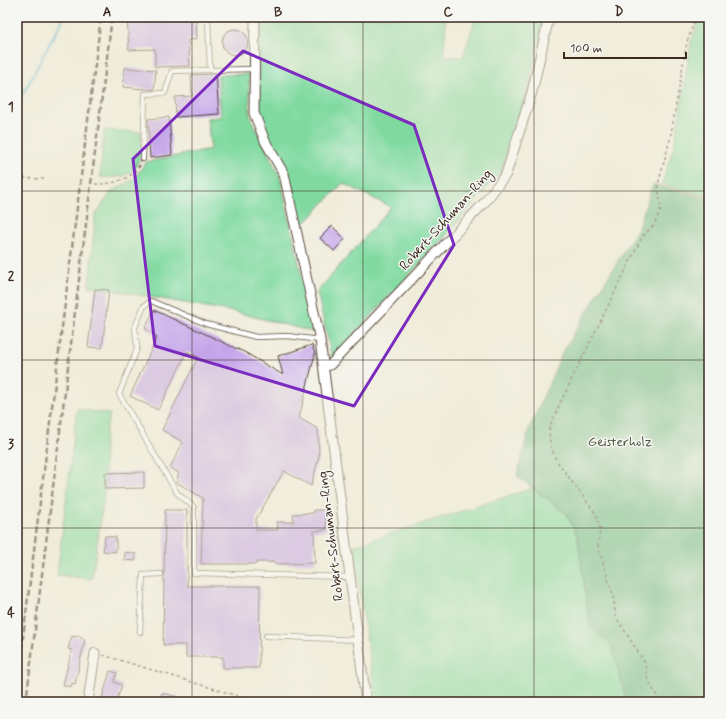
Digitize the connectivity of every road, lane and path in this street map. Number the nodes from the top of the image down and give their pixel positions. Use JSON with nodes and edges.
{"nodes":[{"id":1,"x":255,"y":17,"type":"edge"},
{"id":2,"x":549,"y":17,"type":"edge"},
{"id":3,"x":696,"y":17,"type":"edge"},
{"id":4,"x":208,"y":18,"type":"edge"},
{"id":5,"x":255,"y":69,"type":"junction"},
{"id":6,"x":210,"y":70,"type":"junction"},
{"id":7,"x":143,"y":159,"type":"joint"},
{"id":8,"x":17,"y":178,"type":"edge"},
{"id":9,"x":47,"y":179,"type":"dead end"},
{"id":10,"x":95,"y":184,"type":"dead end"},
{"id":11,"x":320,"y":340,"type":"junction"},
{"id":12,"x":325,"y":366,"type":"junction"},
{"id":13,"x":161,"y":574,"type":"dead end"},
{"id":14,"x":350,"y":577,"type":"junction"},
{"id":15,"x":140,"y":632,"type":"dead end"},
{"id":16,"x":266,"y":636,"type":"dead end"},
{"id":17,"x":359,"y":640,"type":"junction"},
{"id":18,"x":95,"y":653,"type":"joint"},
{"id":19,"x":88,"y":702,"type":"edge"},
{"id":20,"x":258,"y":702,"type":"edge"},
{"id":21,"x":366,"y":702,"type":"edge"},
{"id":22,"x":657,"y":702,"type":"edge"}],
"edges":[{"from":1,"to":5,"type":"street","name":"Robert-Schuman-Ring"},
{"from":2,"to":12,"type":"street","name":"Robert-Schuman-Ring"},
{"from":3,"to":22,"type":"path"},
{"from":4,"to":6,"type":"lane"},
{"from":5,"to":6,"type":"lane"},
{"from":5,"to":11,"type":"street","name":"Robert-Schuman-Ring"},
{"from":6,"to":7,"type":"lane"},
{"from":7,"to":10,"type":"path"},
{"from":8,"to":9,"type":"path"},
{"from":11,"to":12,"type":"street","name":"Robert-Schuman-Ring"},
{"from":11,"to":14,"type":"lane"},
{"from":12,"to":14,"type":"street","name":"Robert-Schuman-Ring"},
{"from":13,"to":15,"type":"lane"},
{"from":14,"to":17,"type":"street","name":"Robert-Schuman-Ring"},
{"from":16,"to":17,"type":"lane"},
{"from":17,"to":21,"type":"street","name":"Robert-Schuman-Ring"},
{"from":18,"to":19,"type":"street"},
{"from":18,"to":20,"type":"path"}]}
